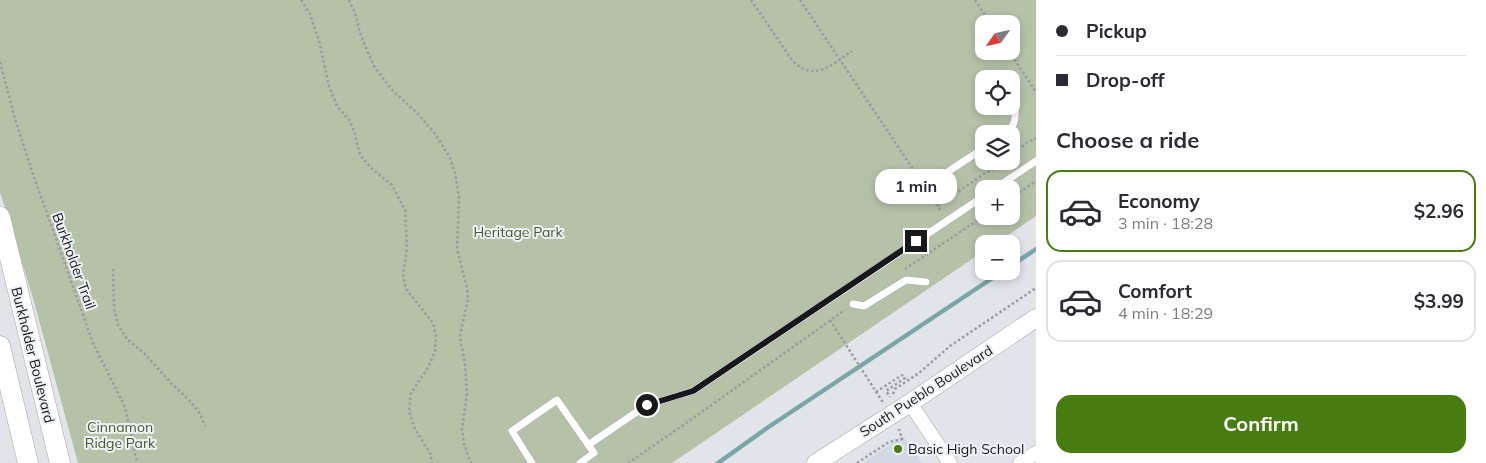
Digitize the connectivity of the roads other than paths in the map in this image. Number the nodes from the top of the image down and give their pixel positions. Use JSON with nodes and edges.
{"nodes":[{"id":1,"x":975,"y":154,"type":"edge"},
{"id":2,"x":1036,"y":160,"type":"edge"},
{"id":3,"x":943,"y":175,"type":"dead end"},
{"id":4,"x":1007,"y":180,"type":"edge"},
{"id":5,"x":975,"y":202,"type":"edge"},
{"id":6,"x":0,"y":217,"type":"edge"},
{"id":7,"x":926,"y":282,"type":"dead end"},
{"id":8,"x":853,"y":304,"type":"road end"},
{"id":9,"x":1036,"y":318,"type":"edge"},
{"id":10,"x":0,"y":346,"type":"edge"},
{"id":11,"x":910,"y":403,"type":"junction"},
{"id":12,"x":588,"y":445,"type":"junction"},
{"id":13,"x":1036,"y":453,"type":"edge"},
{"id":14,"x":28,"y":463,"type":"edge"},
{"id":15,"x":60,"y":463,"type":"edge"},
{"id":16,"x":532,"y":463,"type":"edge"},
{"id":17,"x":580,"y":463,"type":"edge"},
{"id":18,"x":816,"y":463,"type":"edge"},
{"id":19,"x":950,"y":463,"type":"edge"},
{"id":20,"x":1020,"y":463,"type":"edge"}],
"edges":[{"from":1,"to":3,"type":"lane"},
{"from":2,"to":4,"type":"lane"},
{"from":5,"to":12,"type":"lane"},
{"from":6,"to":15,"type":"main road","name":"Burkholder Boulevard"},
{"from":7,"to":8,"type":"lane"},
{"from":9,"to":11,"type":"street","name":"South Pueblo Boulevard"},
{"from":10,"to":14,"type":"main road"},
{"from":11,"to":18,"type":"street","name":"South Pueblo Boulevard"},
{"from":11,"to":19,"type":"street"},
{"from":12,"to":16,"type":"lane"},
{"from":12,"to":17,"type":"lane"},
{"from":13,"to":20,"type":"street"}]}
